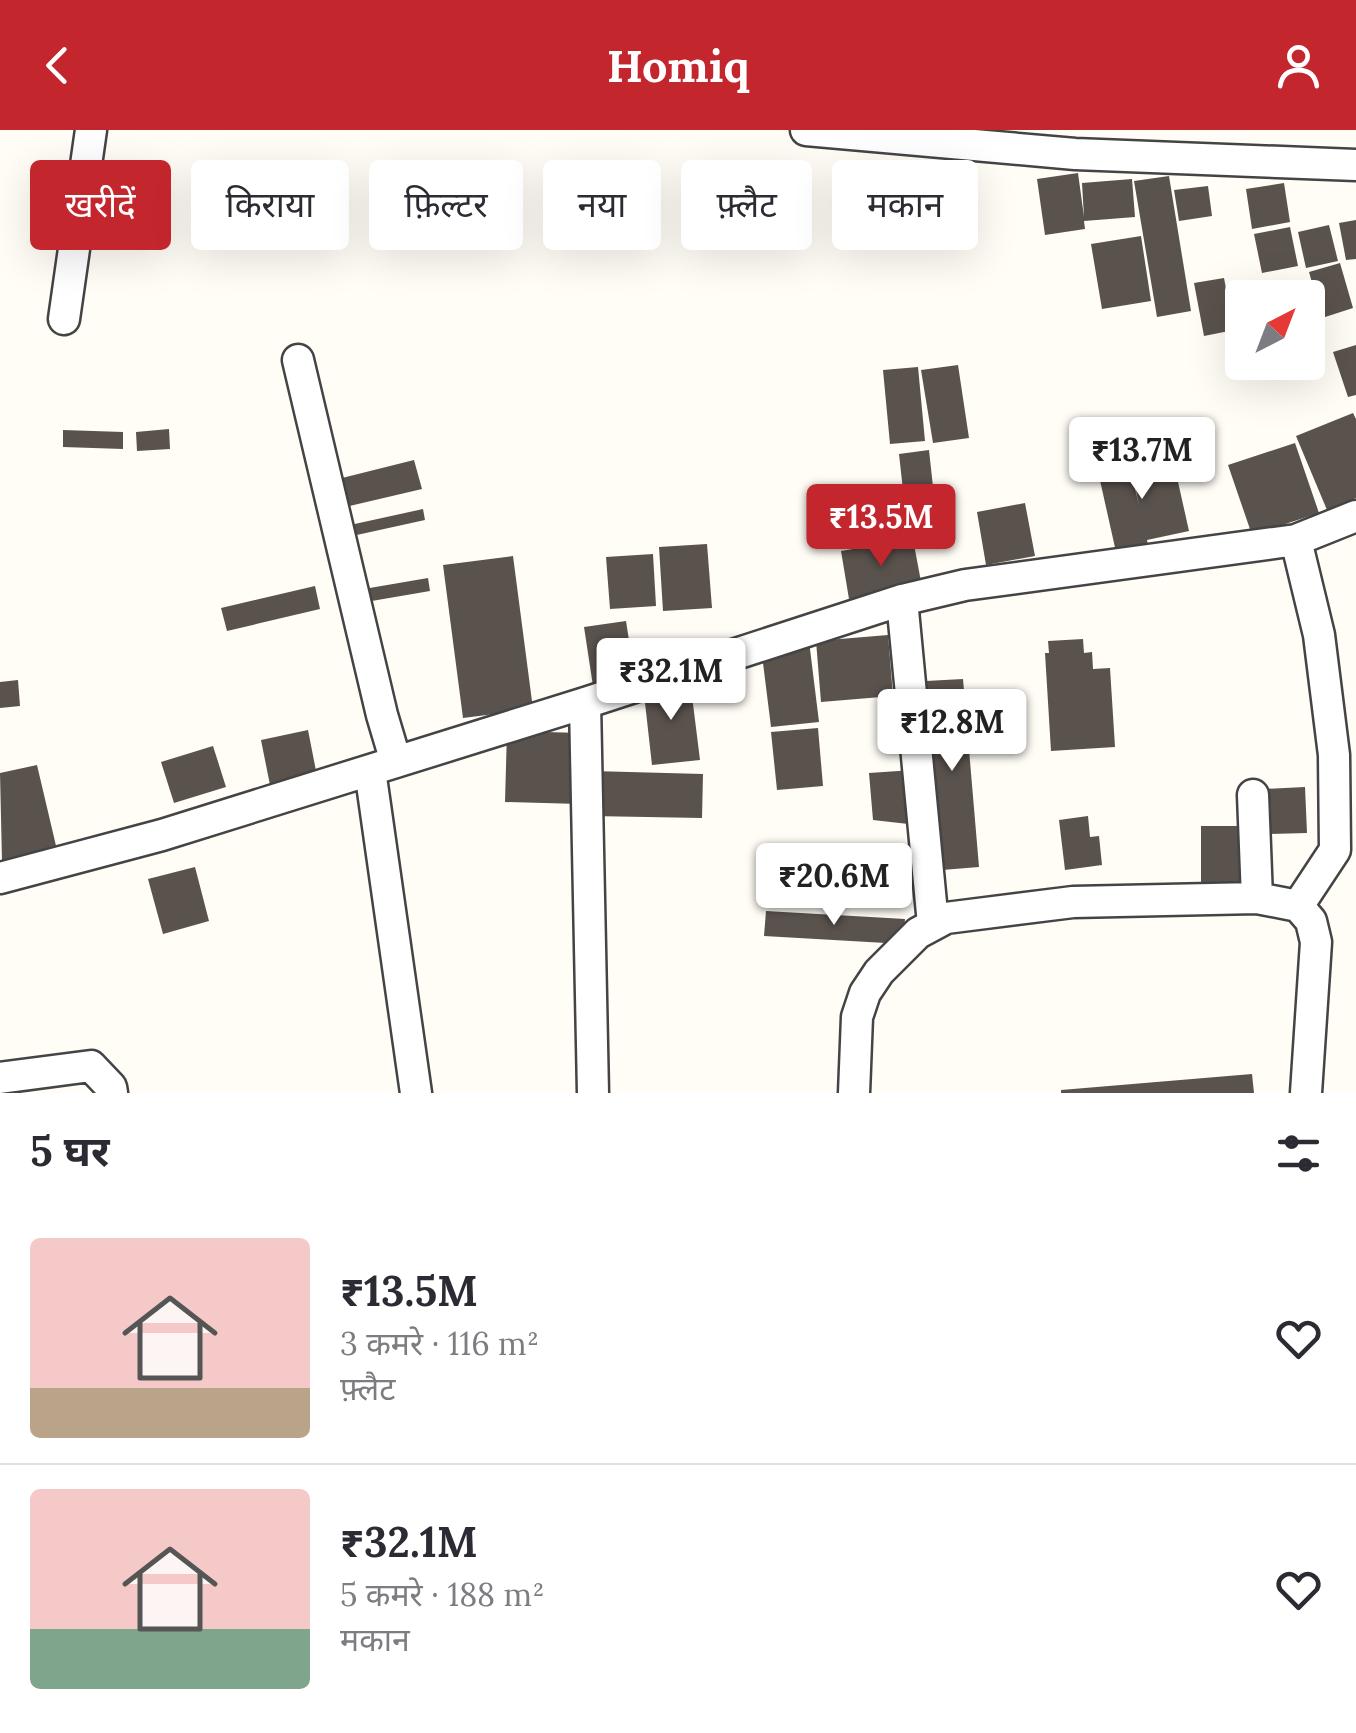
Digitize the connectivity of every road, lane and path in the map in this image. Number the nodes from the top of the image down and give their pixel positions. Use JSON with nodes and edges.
{"nodes":[{"id":1,"x":91,"y":130,"type":"edge"},
{"id":2,"x":806,"y":130,"type":"edge"},
{"id":3,"x":1356,"y":165,"type":"edge"},
{"id":4,"x":64,"y":319,"type":"dead end"},
{"id":5,"x":298,"y":360,"type":"dead end"},
{"id":6,"x":1356,"y":516,"type":"edge"},
{"id":7,"x":1296,"y":540,"type":"junction"},
{"id":8,"x":902,"y":600,"type":"junction"},
{"id":9,"x":585,"y":703,"type":"junction"},
{"id":10,"x":383,"y":766,"type":"junction"},
{"id":11,"x":1254,"y":795,"type":"dead end"},
{"id":12,"x":0,"y":878,"type":"edge"},
{"id":13,"x":1257,"y":898,"type":"junction"},
{"id":14,"x":1298,"y":906,"type":"junction"},
{"id":15,"x":933,"y":924,"type":"junction"},
{"id":16,"x":0,"y":1078,"type":"edge"},
{"id":17,"x":112,"y":1093,"type":"edge"},
{"id":18,"x":416,"y":1093,"type":"edge"},
{"id":19,"x":592,"y":1093,"type":"edge"},
{"id":20,"x":854,"y":1093,"type":"edge"},
{"id":21,"x":1306,"y":1093,"type":"edge"}],
"edges":[{"from":1,"to":4,"type":"street"},
{"from":2,"to":3,"type":"street"},
{"from":5,"to":10,"type":"street"},
{"from":6,"to":7,"type":"street"},
{"from":7,"to":8,"type":"street"},
{"from":7,"to":14,"type":"street"},
{"from":8,"to":9,"type":"street"},
{"from":8,"to":15,"type":"street"},
{"from":9,"to":10,"type":"street"},
{"from":9,"to":19,"type":"street"},
{"from":10,"to":12,"type":"street"},
{"from":10,"to":18,"type":"street"},
{"from":11,"to":13,"type":"street"},
{"from":13,"to":14,"type":"street"},
{"from":13,"to":15,"type":"street"},
{"from":14,"to":21,"type":"street"},
{"from":15,"to":20,"type":"street"},
{"from":16,"to":17,"type":"street"}]}
